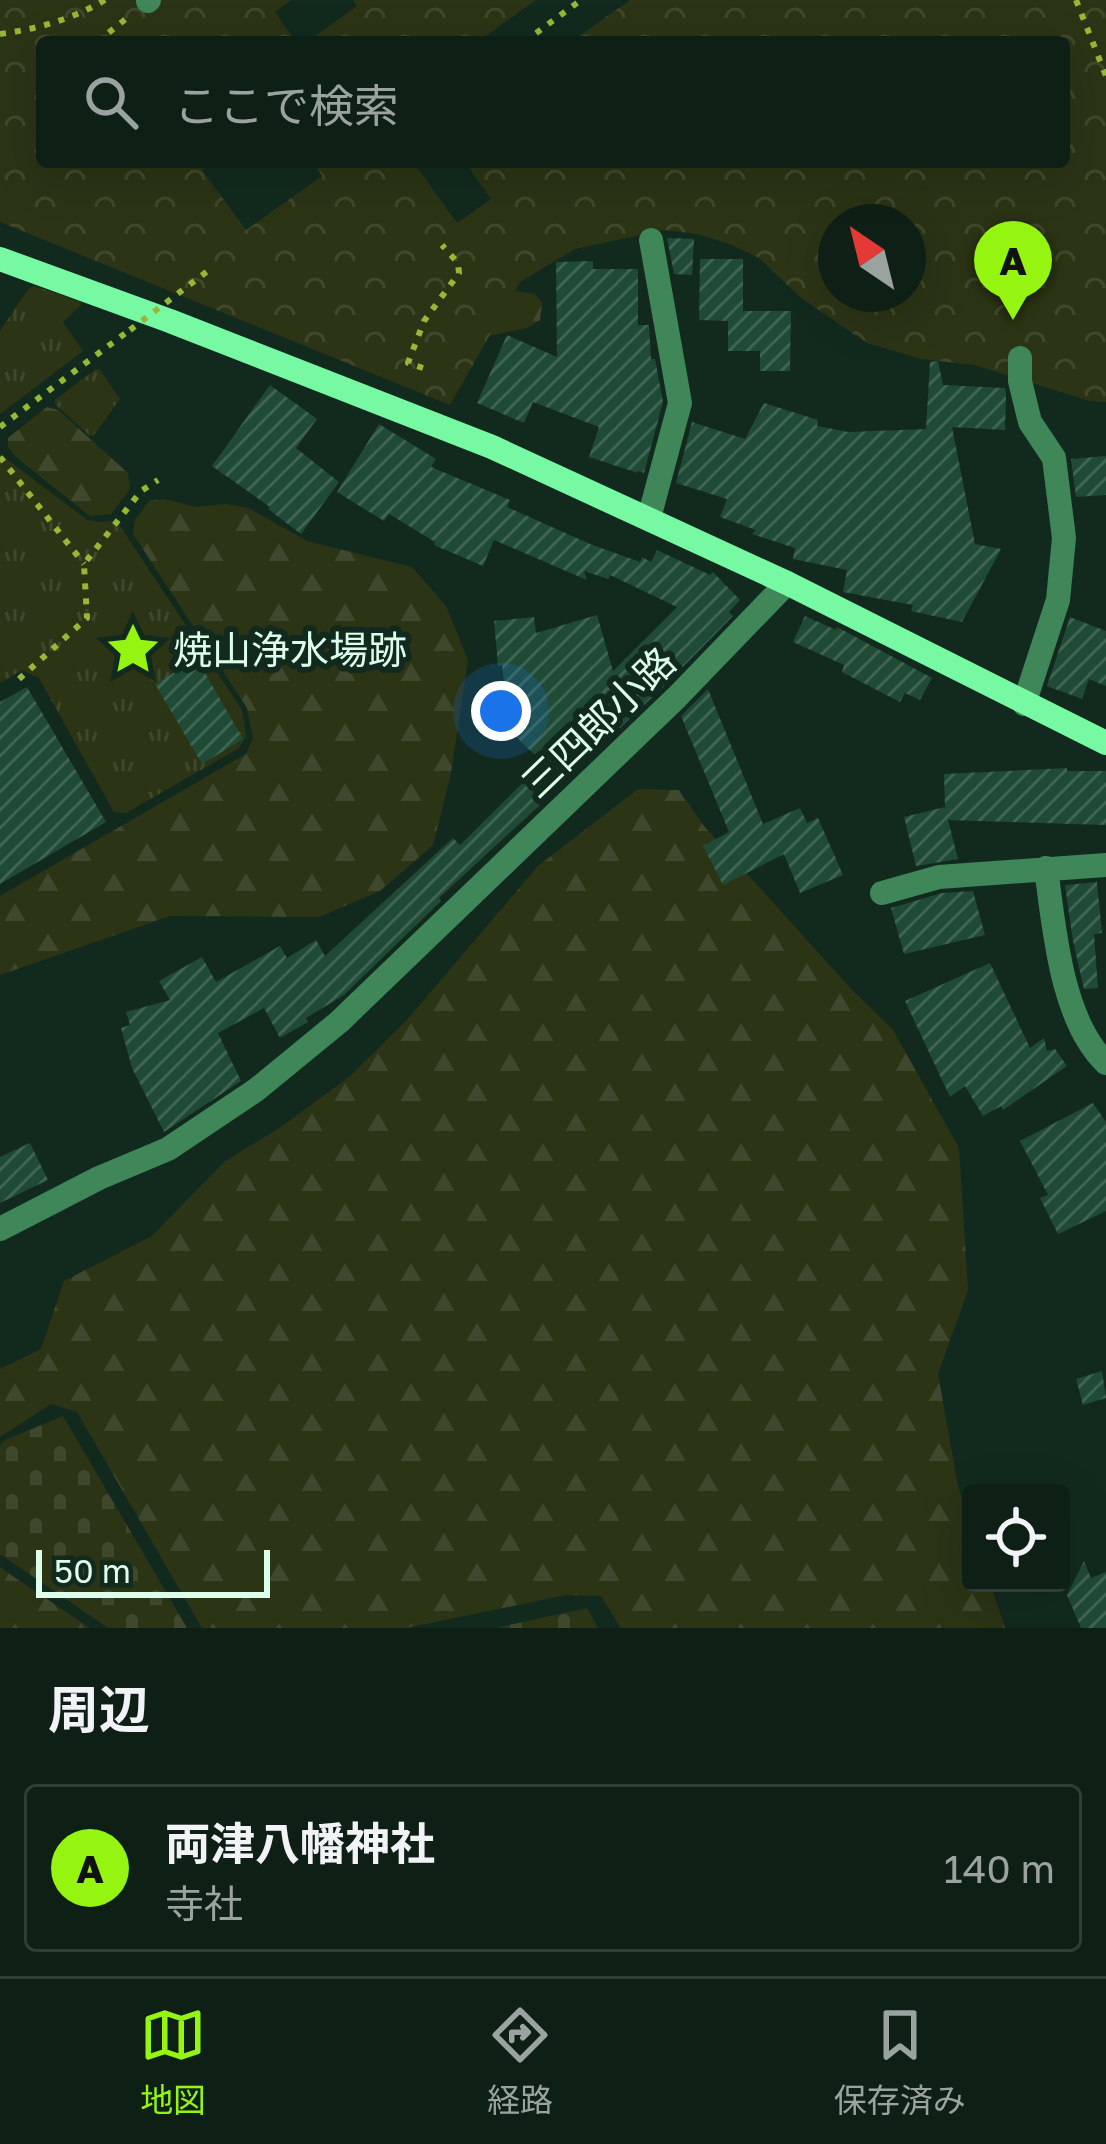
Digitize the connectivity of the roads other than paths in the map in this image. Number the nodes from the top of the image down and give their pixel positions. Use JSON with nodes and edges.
{"nodes":[{"id":1,"x":651,"y":240,"type":"dead end"},
{"id":2,"x":3,"y":266,"type":"edge"},
{"id":3,"x":1020,"y":358,"type":"dead end"},
{"id":4,"x":650,"y":518,"type":"junction"},
{"id":5,"x":787,"y":583,"type":"junction"},
{"id":6,"x":1024,"y":704,"type":"junction"},
{"id":7,"x":1106,"y":743,"type":"edge"},
{"id":8,"x":1106,"y":865,"type":"edge"},
{"id":9,"x":1046,"y":868,"type":"junction"},
{"id":10,"x":882,"y":893,"type":"dead end"},
{"id":11,"x":1106,"y":1063,"type":"edge"},
{"id":12,"x":0,"y":1229,"type":"edge"}],
"edges":[{"from":1,"to":4,"type":"street"},
{"from":2,"to":4,"type":"street"},
{"from":3,"to":6,"type":"street"},
{"from":4,"to":5,"type":"street"},
{"from":5,"to":6,"type":"street"},
{"from":5,"to":12,"type":"street","name":"三四郎小路"},
{"from":6,"to":7,"type":"street"},
{"from":8,"to":9,"type":"street"},
{"from":9,"to":10,"type":"street"},
{"from":9,"to":11,"type":"street"}]}
